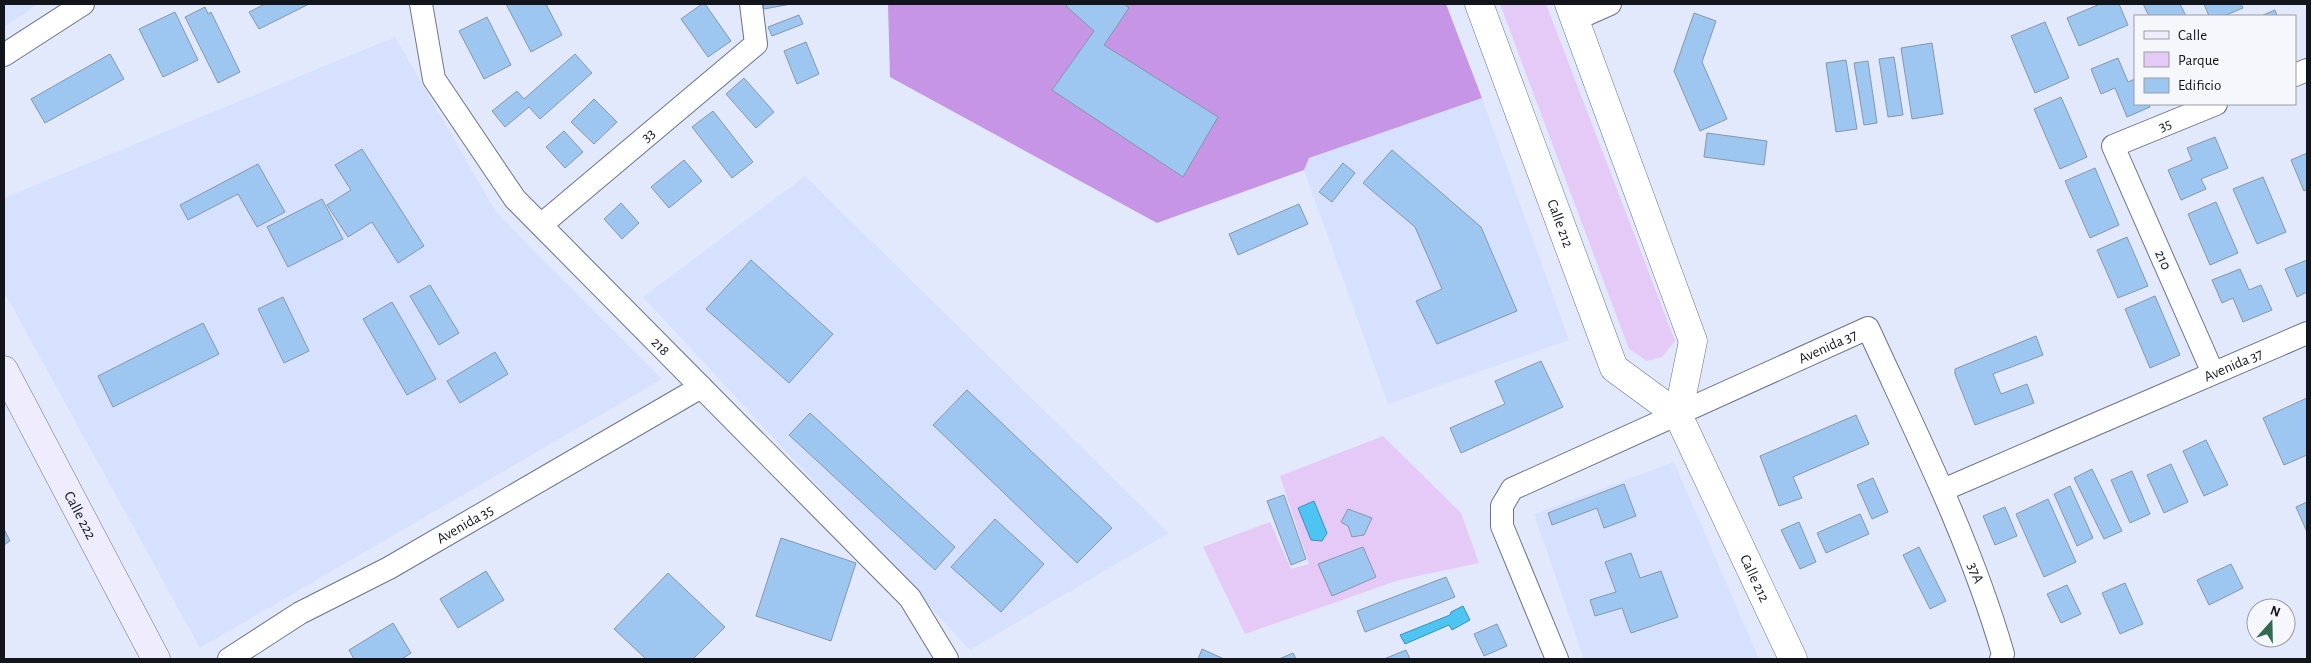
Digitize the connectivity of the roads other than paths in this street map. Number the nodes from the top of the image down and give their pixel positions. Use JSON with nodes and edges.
{"nodes":[{"id":1,"x":83,"y":4,"type":"edge"},
{"id":2,"x":421,"y":4,"type":"edge"},
{"id":3,"x":751,"y":4,"type":"edge"},
{"id":4,"x":1479,"y":4,"type":"edge"},
{"id":5,"x":1610,"y":4,"type":"edge"},
{"id":6,"x":1571,"y":12,"type":"edge"},
{"id":7,"x":4,"y":55,"type":"edge"},
{"id":8,"x":2214,"y":105,"type":"edge"},
{"id":9,"x":2113,"y":146,"type":"joint"},
{"id":10,"x":541,"y":225,"type":"junction"},
{"id":11,"x":2307,"y":333,"type":"edge"},
{"id":12,"x":4,"y":370,"type":"edge"},
{"id":13,"x":2213,"y":373,"type":"junction"},
{"id":14,"x":701,"y":387,"type":"junction"},
{"id":15,"x":1678,"y":415,"type":"junction"},
{"id":16,"x":1943,"y":490,"type":"junction"},
{"id":17,"x":156,"y":659,"type":"edge"},
{"id":18,"x":229,"y":659,"type":"edge"},
{"id":19,"x":948,"y":659,"type":"edge"},
{"id":20,"x":1557,"y":659,"type":"edge"},
{"id":21,"x":1793,"y":659,"type":"edge"},
{"id":22,"x":2001,"y":659,"type":"edge"}],
"edges":[{"from":1,"to":7,"type":"street"},
{"from":2,"to":10,"type":"street","name":"218"},
{"from":3,"to":10,"type":"street","name":"33"},
{"from":4,"to":15,"type":"street","name":"Calle 212"},
{"from":5,"to":6,"type":"street"},
{"from":6,"to":15,"type":"street"},
{"from":8,"to":9,"type":"street","name":"35"},
{"from":9,"to":13,"type":"street","name":"210"},
{"from":10,"to":14,"type":"street","name":"218"},
{"from":11,"to":13,"type":"street","name":"Avenida 37"},
{"from":12,"to":17,"type":"main road","name":"Calle 222"},
{"from":13,"to":16,"type":"street","name":"Avenida 37"},
{"from":14,"to":18,"type":"street","name":"Avenida 35"},
{"from":14,"to":19,"type":"street","name":"218"},
{"from":15,"to":16,"type":"street","name":"Avenida 37"},
{"from":15,"to":20,"type":"street","name":"Avenida 37"},
{"from":15,"to":21,"type":"street","name":"Calle 212"},
{"from":16,"to":22,"type":"street","name":"37A"}]}
